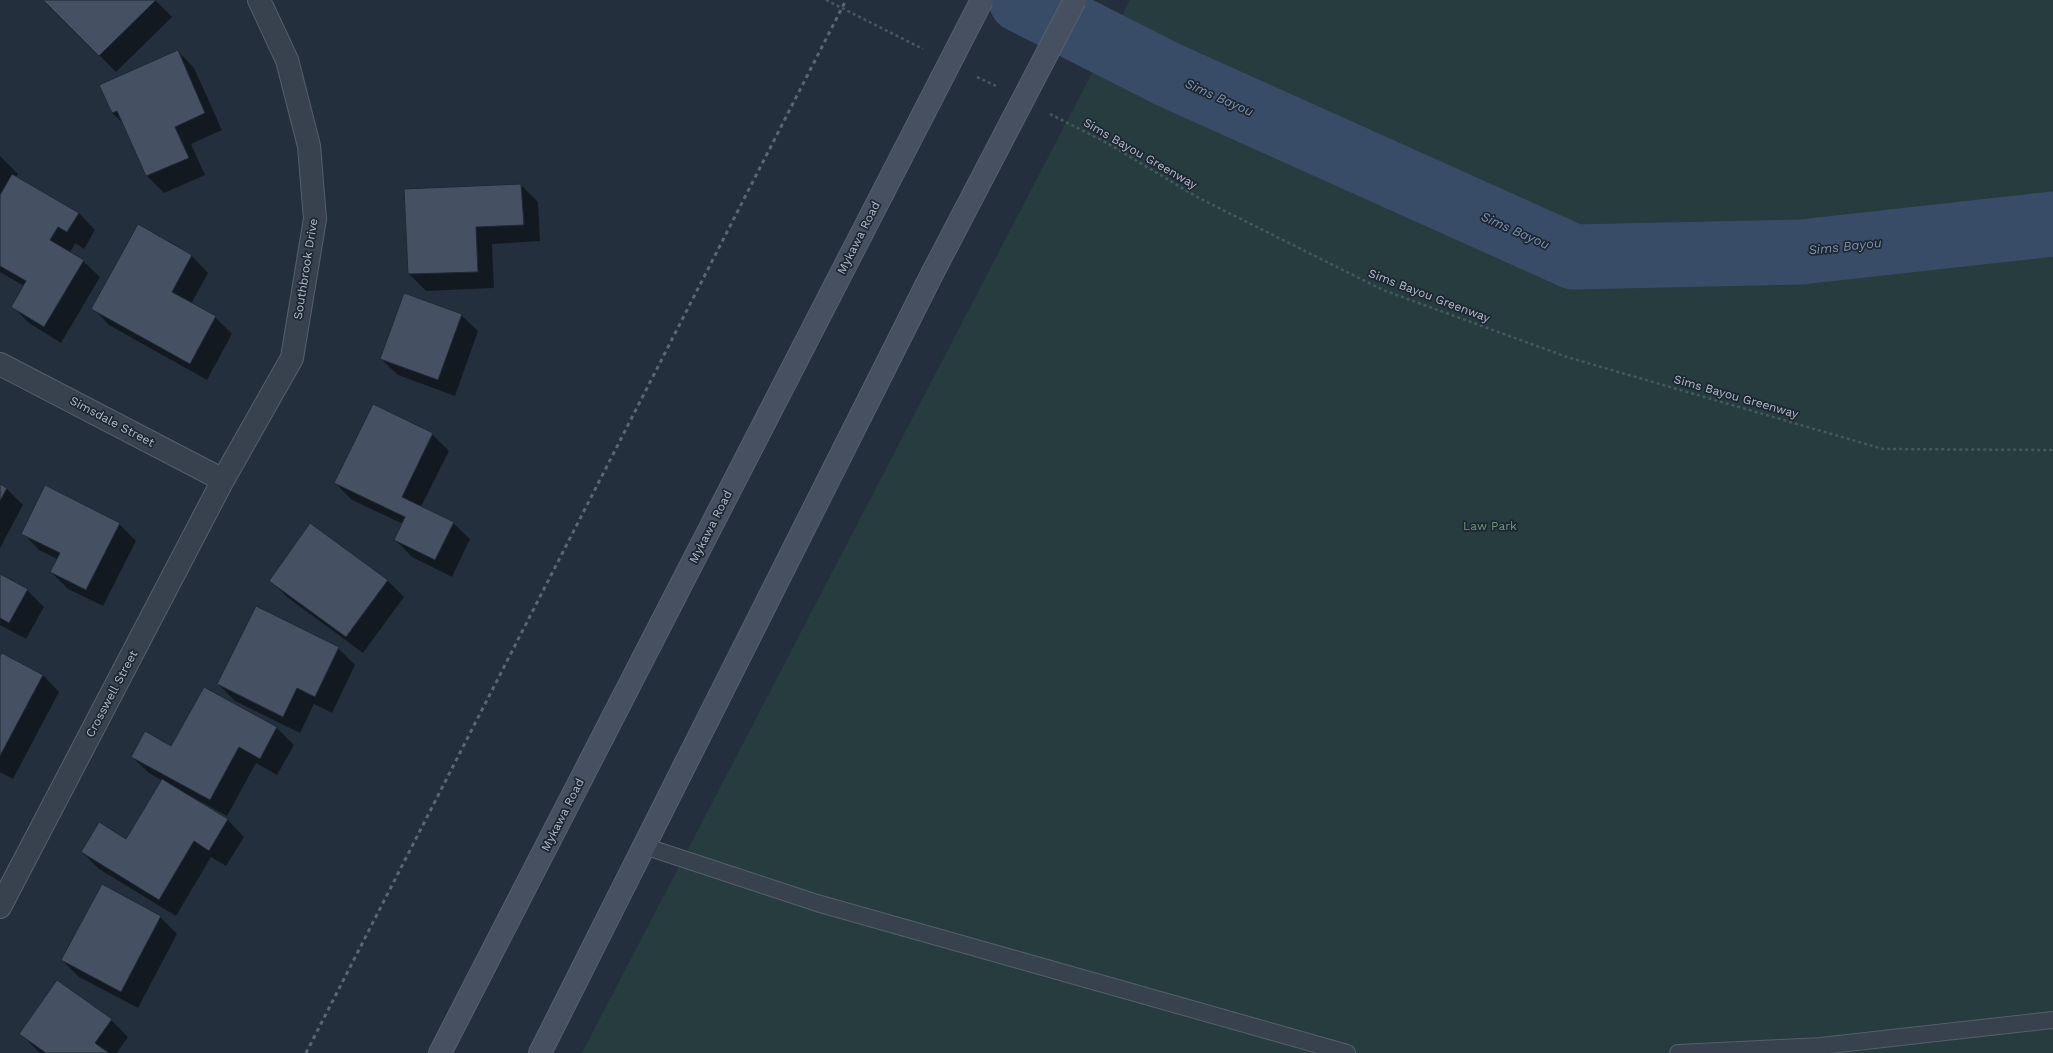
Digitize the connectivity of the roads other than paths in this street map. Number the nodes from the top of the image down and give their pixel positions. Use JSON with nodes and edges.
{"nodes":[{"id":1,"x":259,"y":0,"type":"edge"},
{"id":2,"x":982,"y":0,"type":"edge"},
{"id":3,"x":1075,"y":0,"type":"edge"},
{"id":4,"x":0,"y":364,"type":"edge"},
{"id":5,"x":223,"y":480,"type":"junction"},
{"id":6,"x":644,"y":846,"type":"junction"},
{"id":7,"x":2,"y":900,"type":"edge"},
{"id":8,"x":2053,"y":1020,"type":"edge"},
{"id":9,"x":440,"y":1053,"type":"edge"},
{"id":10,"x":540,"y":1053,"type":"edge"},
{"id":11,"x":1347,"y":1053,"type":"edge"},
{"id":12,"x":1678,"y":1053,"type":"edge"}],
"edges":[{"from":1,"to":5,"type":"street","name":"Southbrook Drive"},
{"from":2,"to":9,"type":"main road","name":"Mykawa Road","bridge":true},
{"from":3,"to":6,"type":"main road","bridge":true},
{"from":4,"to":5,"type":"street","name":"Simsdale Street"},
{"from":5,"to":7,"type":"street","name":"Crosswell Street"},
{"from":6,"to":10,"type":"main road"},
{"from":6,"to":11,"type":"lane"},
{"from":8,"to":12,"type":"lane"}]}
